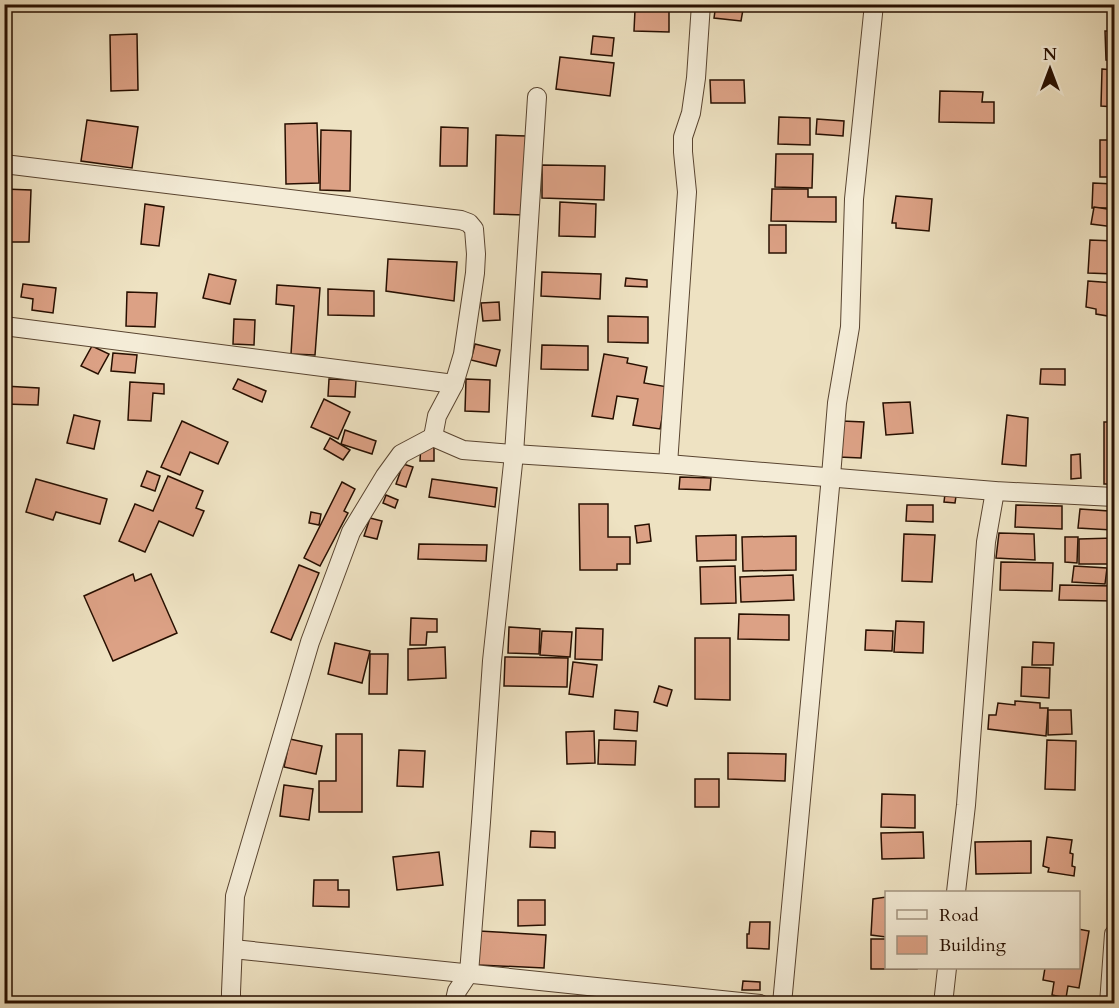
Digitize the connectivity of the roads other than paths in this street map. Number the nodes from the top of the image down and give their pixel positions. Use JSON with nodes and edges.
{"nodes":[{"id":1,"x":701,"y":4,"type":"edge"},
{"id":2,"x":874,"y":4,"type":"edge"},
{"id":3,"x":537,"y":97,"type":"dead end"},
{"id":4,"x":4,"y":164,"type":"edge"},
{"id":5,"x":4,"y":326,"type":"edge"},
{"id":6,"x":454,"y":384,"type":"junction"},
{"id":7,"x":433,"y":437,"type":"junction"},
{"id":8,"x":514,"y":454,"type":"junction"},
{"id":9,"x":668,"y":464,"type":"junction"},
{"id":10,"x":831,"y":476,"type":"junction"},
{"id":11,"x":995,"y":491,"type":"junction"},
{"id":12,"x":1114,"y":497,"type":"edge"},
{"id":13,"x":956,"y":891,"type":"edge"},
{"id":14,"x":1114,"y":934,"type":"edge"},
{"id":15,"x":233,"y":949,"type":"junction"},
{"id":16,"x":947,"y":969,"type":"edge"},
{"id":17,"x":469,"y":973,"type":"junction"},
{"id":18,"x":625,"y":996,"type":"edge"},
{"id":19,"x":231,"y":1004,"type":"edge"},
{"id":20,"x":454,"y":1004,"type":"edge"},
{"id":21,"x":760,"y":1004,"type":"edge"},
{"id":22,"x":782,"y":1004,"type":"edge"},
{"id":23,"x":944,"y":1004,"type":"edge"},
{"id":24,"x":1109,"y":1004,"type":"edge"}],
"edges":[{"from":1,"to":9,"type":"street"},
{"from":2,"to":10,"type":"street"},
{"from":3,"to":8,"type":"street"},
{"from":4,"to":6,"type":"street"},
{"from":5,"to":6,"type":"street"},
{"from":6,"to":7,"type":"street"},
{"from":7,"to":8,"type":"street"},
{"from":7,"to":15,"type":"street"},
{"from":8,"to":9,"type":"street"},
{"from":8,"to":17,"type":"street"},
{"from":9,"to":10,"type":"street"},
{"from":10,"to":11,"type":"street"},
{"from":10,"to":22,"type":"street"},
{"from":11,"to":12,"type":"street"},
{"from":11,"to":13,"type":"street"},
{"from":14,"to":24,"type":"street"},
{"from":15,"to":17,"type":"street"},
{"from":15,"to":19,"type":"street"},
{"from":16,"to":23,"type":"street"},
{"from":17,"to":18,"type":"street"},
{"from":17,"to":20,"type":"street"},
{"from":18,"to":21,"type":"street"}]}
